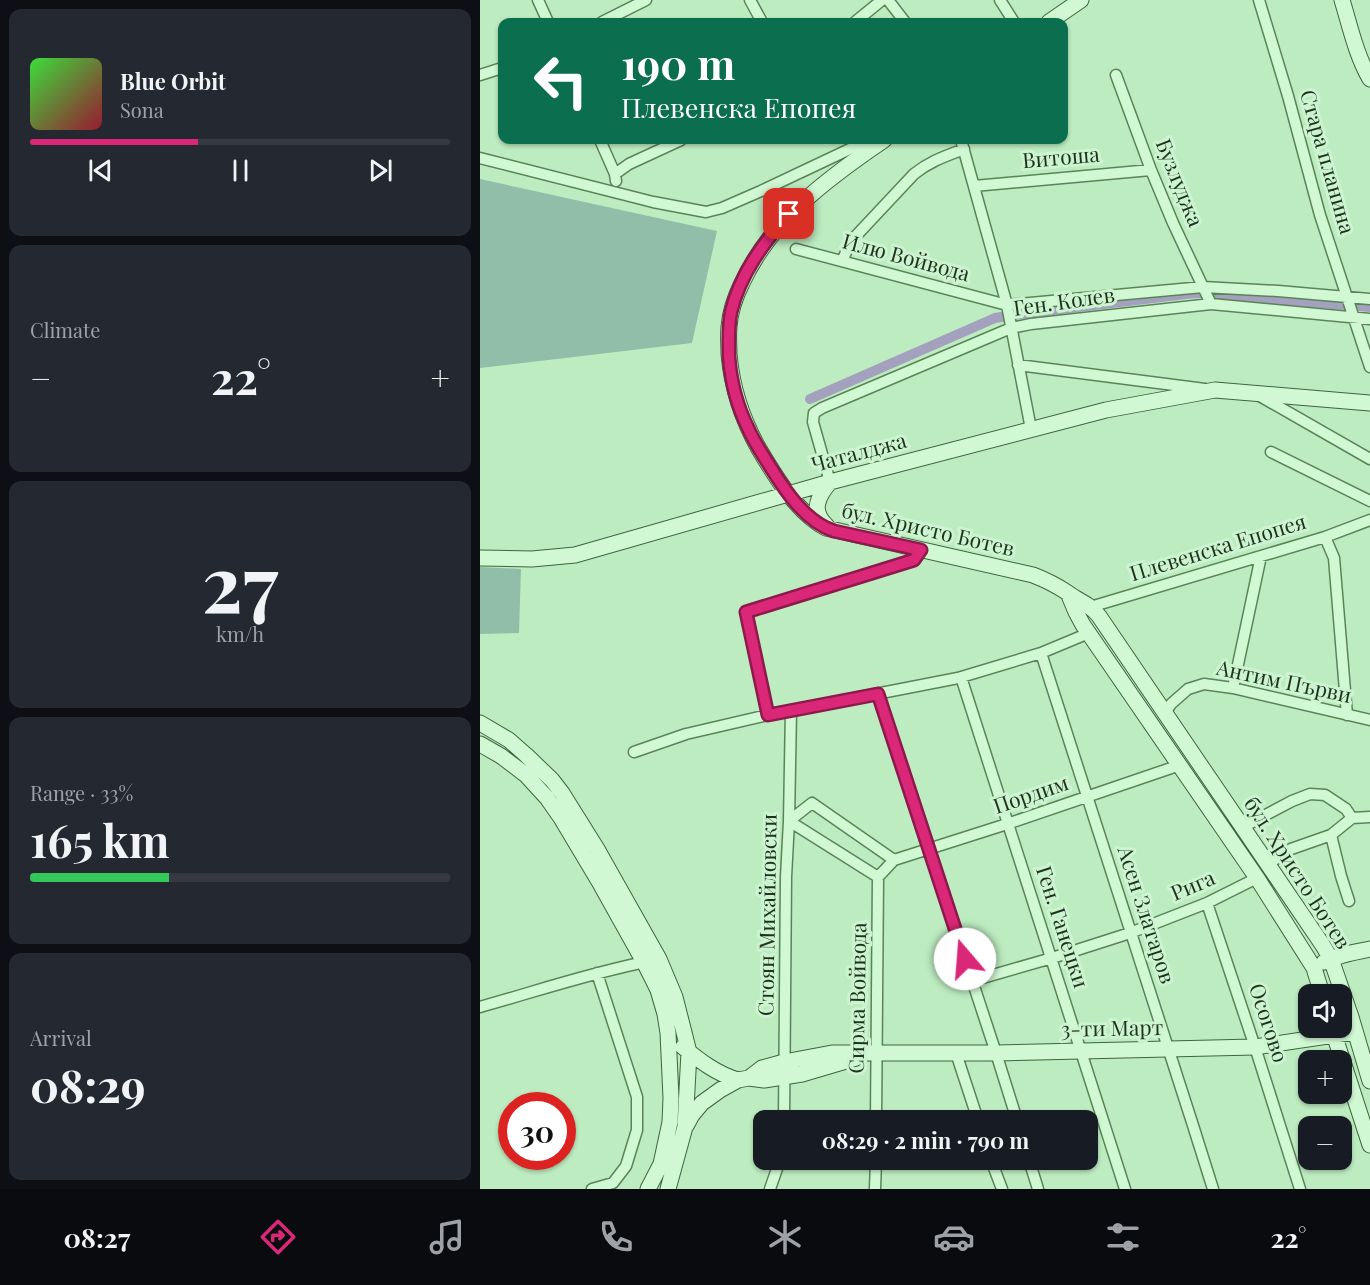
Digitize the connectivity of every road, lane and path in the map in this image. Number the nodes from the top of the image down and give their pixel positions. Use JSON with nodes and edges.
{"nodes":[{"id":1,"x":538,"y":0,"type":"edge"},
{"id":2,"x":646,"y":0,"type":"edge"},
{"id":3,"x":750,"y":0,"type":"edge"},
{"id":4,"x":882,"y":0,"type":"edge"},
{"id":5,"x":888,"y":0,"type":"edge"},
{"id":6,"x":1000,"y":0,"type":"edge"},
{"id":7,"x":1081,"y":0,"type":"edge"},
{"id":8,"x":1259,"y":0,"type":"edge"},
{"id":9,"x":1342,"y":0,"type":"edge"},
{"id":10,"x":634,"y":3,"type":"edge"},
{"id":11,"x":546,"y":18,"type":"edge"},
{"id":12,"x":609,"y":18,"type":"edge"},
{"id":13,"x":760,"y":18,"type":"edge"},
{"id":14,"x":860,"y":18,"type":"edge"},
{"id":15,"x":902,"y":18,"type":"edge"},
{"id":16,"x":1011,"y":18,"type":"edge"},
{"id":17,"x":1055,"y":18,"type":"edge"},
{"id":18,"x":498,"y":69,"type":"edge"},
{"id":19,"x":480,"y":75,"type":"edge"},
{"id":20,"x":1116,"y":75,"type":"dead end"},
{"id":21,"x":1370,"y":79,"type":"edge"},
{"id":22,"x":602,"y":144,"type":"edge"},
{"id":23,"x":672,"y":144,"type":"edge"},
{"id":24,"x":869,"y":144,"type":"edge"},
{"id":25,"x":873,"y":144,"type":"edge"},
{"id":26,"x":963,"y":144,"type":"edge"},
{"id":27,"x":480,"y":158,"type":"edge"},
{"id":28,"x":1150,"y":170,"type":"junction"},
{"id":29,"x":615,"y":174,"type":"junction"},
{"id":30,"x":974,"y":186,"type":"junction"},
{"id":31,"x":620,"y":192,"type":"junction"},
{"id":32,"x":796,"y":249,"type":"dead end"},
{"id":33,"x":842,"y":261,"type":"junction"},
{"id":34,"x":1206,"y":295,"type":"junction"},
{"id":35,"x":1348,"y":299,"type":"junction"},
{"id":36,"x":1370,"y":299,"type":"edge"},
{"id":37,"x":1354,"y":315,"type":"junction"},
{"id":38,"x":1009,"y":316,"type":"junction"},
{"id":39,"x":1370,"y":319,"type":"edge"},
{"id":40,"x":1018,"y":365,"type":"junction"},
{"id":41,"x":1370,"y":367,"type":"edge"},
{"id":42,"x":1215,"y":390,"type":"junction"},
{"id":43,"x":1253,"y":393,"type":"junction"},
{"id":44,"x":1370,"y":403,"type":"edge"},
{"id":45,"x":1031,"y":429,"type":"junction"},
{"id":46,"x":1271,"y":452,"type":"dead end"},
{"id":47,"x":1370,"y":459,"type":"edge"},
{"id":48,"x":830,"y":482,"type":"junction"},
{"id":49,"x":789,"y":494,"type":"junction"},
{"id":50,"x":1370,"y":501,"type":"edge"},
{"id":51,"x":1370,"y":520,"type":"edge"},
{"id":52,"x":834,"y":531,"type":"junction"},
{"id":53,"x":1325,"y":537,"type":"junction"},
{"id":54,"x":921,"y":550,"type":"junction"},
{"id":55,"x":1261,"y":556,"type":"junction"},
{"id":56,"x":480,"y":558,"type":"edge"},
{"id":57,"x":1068,"y":593,"type":"junction"},
{"id":58,"x":1091,"y":606,"type":"junction"},
{"id":59,"x":1076,"y":612,"type":"junction"},
{"id":60,"x":1089,"y":633,"type":"junction"},
{"id":61,"x":1041,"y":653,"type":"junction"},
{"id":62,"x":961,"y":677,"type":"junction"},
{"id":63,"x":1147,"y":686,"type":"junction"},
{"id":64,"x":1233,"y":688,"type":"junction"},
{"id":65,"x":878,"y":694,"type":"junction"},
{"id":66,"x":1132,"y":697,"type":"junction"},
{"id":67,"x":791,"y":710,"type":"junction"},
{"id":68,"x":1165,"y":713,"type":"junction"},
{"id":69,"x":768,"y":715,"type":"junction"},
{"id":70,"x":1347,"y":715,"type":"junction"},
{"id":71,"x":1370,"y":720,"type":"edge"},
{"id":72,"x":480,"y":723,"type":"edge"},
{"id":73,"x":480,"y":744,"type":"edge"},
{"id":74,"x":634,"y":752,"type":"dead end"},
{"id":75,"x":1180,"y":765,"type":"junction"},
{"id":76,"x":1087,"y":796,"type":"junction"},
{"id":77,"x":1370,"y":817,"type":"edge"},
{"id":78,"x":1352,"y":818,"type":"junction"},
{"id":79,"x":789,"y":821,"type":"junction"},
{"id":80,"x":1007,"y":825,"type":"junction"},
{"id":81,"x":1243,"y":827,"type":"junction"},
{"id":82,"x":1331,"y":835,"type":"junction"},
{"id":83,"x":929,"y":850,"type":"junction"},
{"id":84,"x":894,"y":860,"type":"junction"},
{"id":85,"x":1268,"y":864,"type":"junction"},
{"id":86,"x":878,"y":877,"type":"junction"},
{"id":87,"x":1257,"y":878,"type":"junction"},
{"id":88,"x":1349,"y":901,"type":"dead end"},
{"id":89,"x":1207,"y":903,"type":"junction"},
{"id":90,"x":1130,"y":933,"type":"junction"},
{"id":91,"x":1370,"y":949,"type":"edge"},
{"id":92,"x":1052,"y":958,"type":"junction"},
{"id":93,"x":1331,"y":959,"type":"junction"},
{"id":94,"x":652,"y":960,"type":"junction"},
{"id":95,"x":1314,"y":968,"type":"junction"},
{"id":96,"x":597,"y":973,"type":"junction"},
{"id":97,"x":972,"y":981,"type":"junction"},
{"id":98,"x":1319,"y":984,"type":"edge"},
{"id":99,"x":480,"y":1007,"type":"edge"},
{"id":100,"x":1352,"y":1032,"type":"edge"},
{"id":101,"x":1355,"y":1032,"type":"junction"},
{"id":102,"x":668,"y":1033,"type":"junction"},
{"id":103,"x":1299,"y":1038,"type":"edge"},
{"id":104,"x":1335,"y":1038,"type":"edge"},
{"id":105,"x":1256,"y":1047,"type":"junction"},
{"id":106,"x":1169,"y":1049,"type":"junction"},
{"id":107,"x":1081,"y":1050,"type":"junction"},
{"id":108,"x":689,"y":1052,"type":"junction"},
{"id":109,"x":873,"y":1053,"type":"junction"},
{"id":110,"x":956,"y":1053,"type":"junction"},
{"id":111,"x":996,"y":1053,"type":"junction"},
{"id":112,"x":784,"y":1070,"type":"junction"},
{"id":113,"x":743,"y":1079,"type":"junction"},
{"id":114,"x":1370,"y":1081,"type":"edge"},
{"id":115,"x":784,"y":1110,"type":"edge"},
{"id":116,"x":876,"y":1110,"type":"edge"},
{"id":117,"x":975,"y":1110,"type":"edge"},
{"id":118,"x":1014,"y":1110,"type":"edge"},
{"id":119,"x":685,"y":1127,"type":"junction"},
{"id":120,"x":1370,"y":1145,"type":"edge"},
{"id":121,"x":661,"y":1164,"type":"junction"},
{"id":122,"x":777,"y":1170,"type":"edge"},
{"id":123,"x":876,"y":1170,"type":"edge"},
{"id":124,"x":995,"y":1170,"type":"edge"},
{"id":125,"x":1032,"y":1170,"type":"edge"},
{"id":126,"x":592,"y":1189,"type":"edge"},
{"id":127,"x":648,"y":1189,"type":"edge"},
{"id":128,"x":668,"y":1189,"type":"edge"},
{"id":129,"x":770,"y":1189,"type":"edge"},
{"id":130,"x":875,"y":1189,"type":"edge"},
{"id":131,"x":1002,"y":1189,"type":"edge"},
{"id":132,"x":1038,"y":1189,"type":"edge"},
{"id":133,"x":1125,"y":1189,"type":"edge"},
{"id":134,"x":1213,"y":1189,"type":"edge"},
{"id":135,"x":1300,"y":1189,"type":"edge"}],
"edges":[{"from":1,"to":11,"type":"street"},
{"from":2,"to":10,"type":"street"},
{"from":3,"to":13,"type":"street"},
{"from":4,"to":14,"type":"street"},
{"from":5,"to":15,"type":"street"},
{"from":6,"to":16,"type":"street"},
{"from":7,"to":17,"type":"street"},
{"from":8,"to":35,"type":"street","name":"Стара планина"},
{"from":9,"to":21,"type":"street"},
{"from":10,"to":12,"type":"street"},
{"from":18,"to":19,"type":"street"},
{"from":20,"to":28,"type":"street","name":"Бузлуджа"},
{"from":22,"to":29,"type":"street"},
{"from":23,"to":29,"type":"street"},
{"from":24,"to":31,"type":"street"},
{"from":25,"to":49,"type":"street","name":"бул. Христо Ботев"},
{"from":26,"to":30,"type":"street"},
{"from":26,"to":33,"type":"street"},
{"from":27,"to":31,"type":"street"},
{"from":28,"to":30,"type":"street","name":"Витоша"},
{"from":28,"to":34,"type":"street","name":"Бузлуджа"},
{"from":29,"to":31,"type":"street"},
{"from":30,"to":38,"type":"street"},
{"from":32,"to":33,"type":"street","name":"Илю Войвода"},
{"from":33,"to":38,"type":"street","name":"Илю Войвода"},
{"from":34,"to":35,"type":"street","name":"Ген. Колев"},
{"from":34,"to":37,"type":"street","name":"Ген. Колев"},
{"from":34,"to":38,"type":"street","name":"Ген. Колев"},
{"from":34,"to":38,"type":"street","name":"Ген. Колев"},
{"from":35,"to":36,"type":"street","name":"Ген. Колев"},
{"from":35,"to":37,"type":"street","name":"Стара планина"},
{"from":37,"to":39,"type":"street","name":"Ген. Колев"},
{"from":37,"to":41,"type":"street","name":"Стара планина"},
{"from":38,"to":40,"type":"street"},
{"from":38,"to":48,"type":"street","name":"Ген. Колев"},
{"from":40,"to":42,"type":"street","name":"Чаталджа"},
{"from":40,"to":45,"type":"street"},
{"from":42,"to":43,"type":"street","name":"Чаталджа"},
{"from":42,"to":45,"type":"street","name":"Чаталджа"},
{"from":43,"to":44,"type":"street","name":"Чаталджа"},
{"from":43,"to":47,"type":"street"},
{"from":45,"to":48,"type":"street","name":"Чаталджа"},
{"from":46,"to":50,"type":"street"},
{"from":48,"to":49,"type":"street","name":"Чаталджа"},
{"from":48,"to":52,"type":"street"},
{"from":49,"to":52,"type":"street","name":"бул. Христо Ботев"},
{"from":49,"to":56,"type":"street","name":"Чаталджа"},
{"from":51,"to":53,"type":"street","name":"Плевенска Епопея"},
{"from":52,"to":54,"type":"street","name":"бул. Христо Ботев"},
{"from":53,"to":55,"type":"street","name":"Плевенска Епопея"},
{"from":53,"to":70,"type":"street"},
{"from":54,"to":57,"type":"street","name":"бул. Христо Ботев"},
{"from":54,"to":69,"type":"street"},
{"from":55,"to":58,"type":"street","name":"Плевенска Епопея"},
{"from":55,"to":64,"type":"street"},
{"from":57,"to":58,"type":"street","name":"бул. Христо Ботев"},
{"from":57,"to":59,"type":"street","name":"бул. Христо Ботев"},
{"from":58,"to":59,"type":"street","name":"Плевенска Епопея"},
{"from":58,"to":63,"type":"street","name":"бул. Христо Ботев"},
{"from":59,"to":60,"type":"street","name":"бул. Христо Ботев"},
{"from":60,"to":61,"type":"street"},
{"from":60,"to":66,"type":"street","name":"бул. Христо Ботев"},
{"from":61,"to":62,"type":"street"},
{"from":61,"to":76,"type":"street","name":"Асен Златаров"},
{"from":62,"to":65,"type":"street"},
{"from":62,"to":80,"type":"street","name":"Ген. Ганецки"},
{"from":63,"to":66,"type":"street"},
{"from":63,"to":68,"type":"street","name":"бул. Христо Ботев"},
{"from":64,"to":68,"type":"street","name":"Антим Първи"},
{"from":64,"to":70,"type":"street","name":"Антим Първи"},
{"from":65,"to":67,"type":"street"},
{"from":65,"to":83,"type":"street"},
{"from":66,"to":75,"type":"street","name":"бул. Христо Ботев"},
{"from":67,"to":69,"type":"street"},
{"from":67,"to":79,"type":"street","name":"Стоян Михайловски"},
{"from":68,"to":81,"type":"street","name":"бул. Христо Ботев"},
{"from":69,"to":74,"type":"street"},
{"from":70,"to":71,"type":"street","name":"Антим Първи"},
{"from":72,"to":94,"type":"street"},
{"from":73,"to":94,"type":"street"},
{"from":75,"to":76,"type":"street","name":"Пордим"},
{"from":75,"to":87,"type":"street","name":"бул. Христо Ботев"},
{"from":76,"to":80,"type":"street","name":"Пордим"},
{"from":76,"to":90,"type":"street","name":"Асен Златаров"},
{"from":77,"to":78,"type":"street"},
{"from":78,"to":81,"type":"street"},
{"from":78,"to":82,"type":"street"},
{"from":79,"to":84,"type":"street"},
{"from":79,"to":86,"type":"street"},
{"from":79,"to":112,"type":"street","name":"Стоян Михайловски"},
{"from":80,"to":83,"type":"street","name":"Пордим"},
{"from":80,"to":92,"type":"street","name":"Ген. Ганецки"},
{"from":81,"to":85,"type":"street","name":"бул. Христо Ботев"},
{"from":82,"to":85,"type":"street"},
{"from":82,"to":88,"type":"street"},
{"from":83,"to":84,"type":"street","name":"Пордим"},
{"from":83,"to":97,"type":"street"},
{"from":84,"to":86,"type":"street"},
{"from":85,"to":93,"type":"street","name":"бул. Христо Ботев"},
{"from":86,"to":109,"type":"street","name":"Сирма Войвода"},
{"from":87,"to":89,"type":"street","name":"Рига"},
{"from":87,"to":95,"type":"street","name":"бул. Христо Ботев"},
{"from":89,"to":90,"type":"street","name":"Рига"},
{"from":89,"to":105,"type":"street","name":"Осогово"},
{"from":90,"to":92,"type":"street","name":"Рига"},
{"from":90,"to":106,"type":"street","name":"Асен Златаров"},
{"from":91,"to":93,"type":"street"},
{"from":92,"to":97,"type":"street","name":"Рига"},
{"from":92,"to":107,"type":"street","name":"Ген. Ганецки"},
{"from":93,"to":95,"type":"street"},
{"from":93,"to":101,"type":"street","name":"бул. Христо Ботев"},
{"from":94,"to":96,"type":"street"},
{"from":94,"to":102,"type":"street"},
{"from":94,"to":108,"type":"street"},
{"from":95,"to":98,"type":"street","name":"бул. Христо Ботев"},
{"from":96,"to":99,"type":"street"},
{"from":96,"to":126,"type":"street"},
{"from":97,"to":111,"type":"street"},
{"from":100,"to":101,"type":"street","name":"3-ти Март"},
{"from":101,"to":114,"type":"street","name":"бул. Христо Ботев"},
{"from":102,"to":108,"type":"street"},
{"from":102,"to":121,"type":"street"},
{"from":103,"to":105,"type":"street","name":"3-ти Март"},
{"from":104,"to":120,"type":"street"},
{"from":105,"to":106,"type":"street","name":"3-ти Март"},
{"from":105,"to":135,"type":"street","name":"Осогово"},
{"from":106,"to":107,"type":"street","name":"3-ти Март"},
{"from":106,"to":134,"type":"street","name":"Асен Златаров"},
{"from":107,"to":111,"type":"street","name":"3-ти Март"},
{"from":107,"to":133,"type":"street","name":"Ген. Ганецки"},
{"from":108,"to":113,"type":"street"},
{"from":108,"to":119,"type":"street"},
{"from":109,"to":110,"type":"street","name":"3-ти Март"},
{"from":109,"to":112,"type":"street","name":"3-ти Март"},
{"from":109,"to":116,"type":"street","name":"Сирма Войвода"},
{"from":110,"to":111,"type":"street","name":"3-ти Март"},
{"from":110,"to":117,"type":"street"},
{"from":111,"to":118,"type":"street"},
{"from":112,"to":113,"type":"street","name":"3-ти Март"},
{"from":112,"to":115,"type":"street","name":"Стоян Михайловски"},
{"from":113,"to":119,"type":"street","name":"3-ти Март"},
{"from":119,"to":121,"type":"street","name":"3-ти Март"},
{"from":119,"to":128,"type":"street"},
{"from":121,"to":127,"type":"street"},
{"from":122,"to":129,"type":"street"},
{"from":123,"to":130,"type":"street"},
{"from":124,"to":131,"type":"street"},
{"from":125,"to":132,"type":"street"}]}
